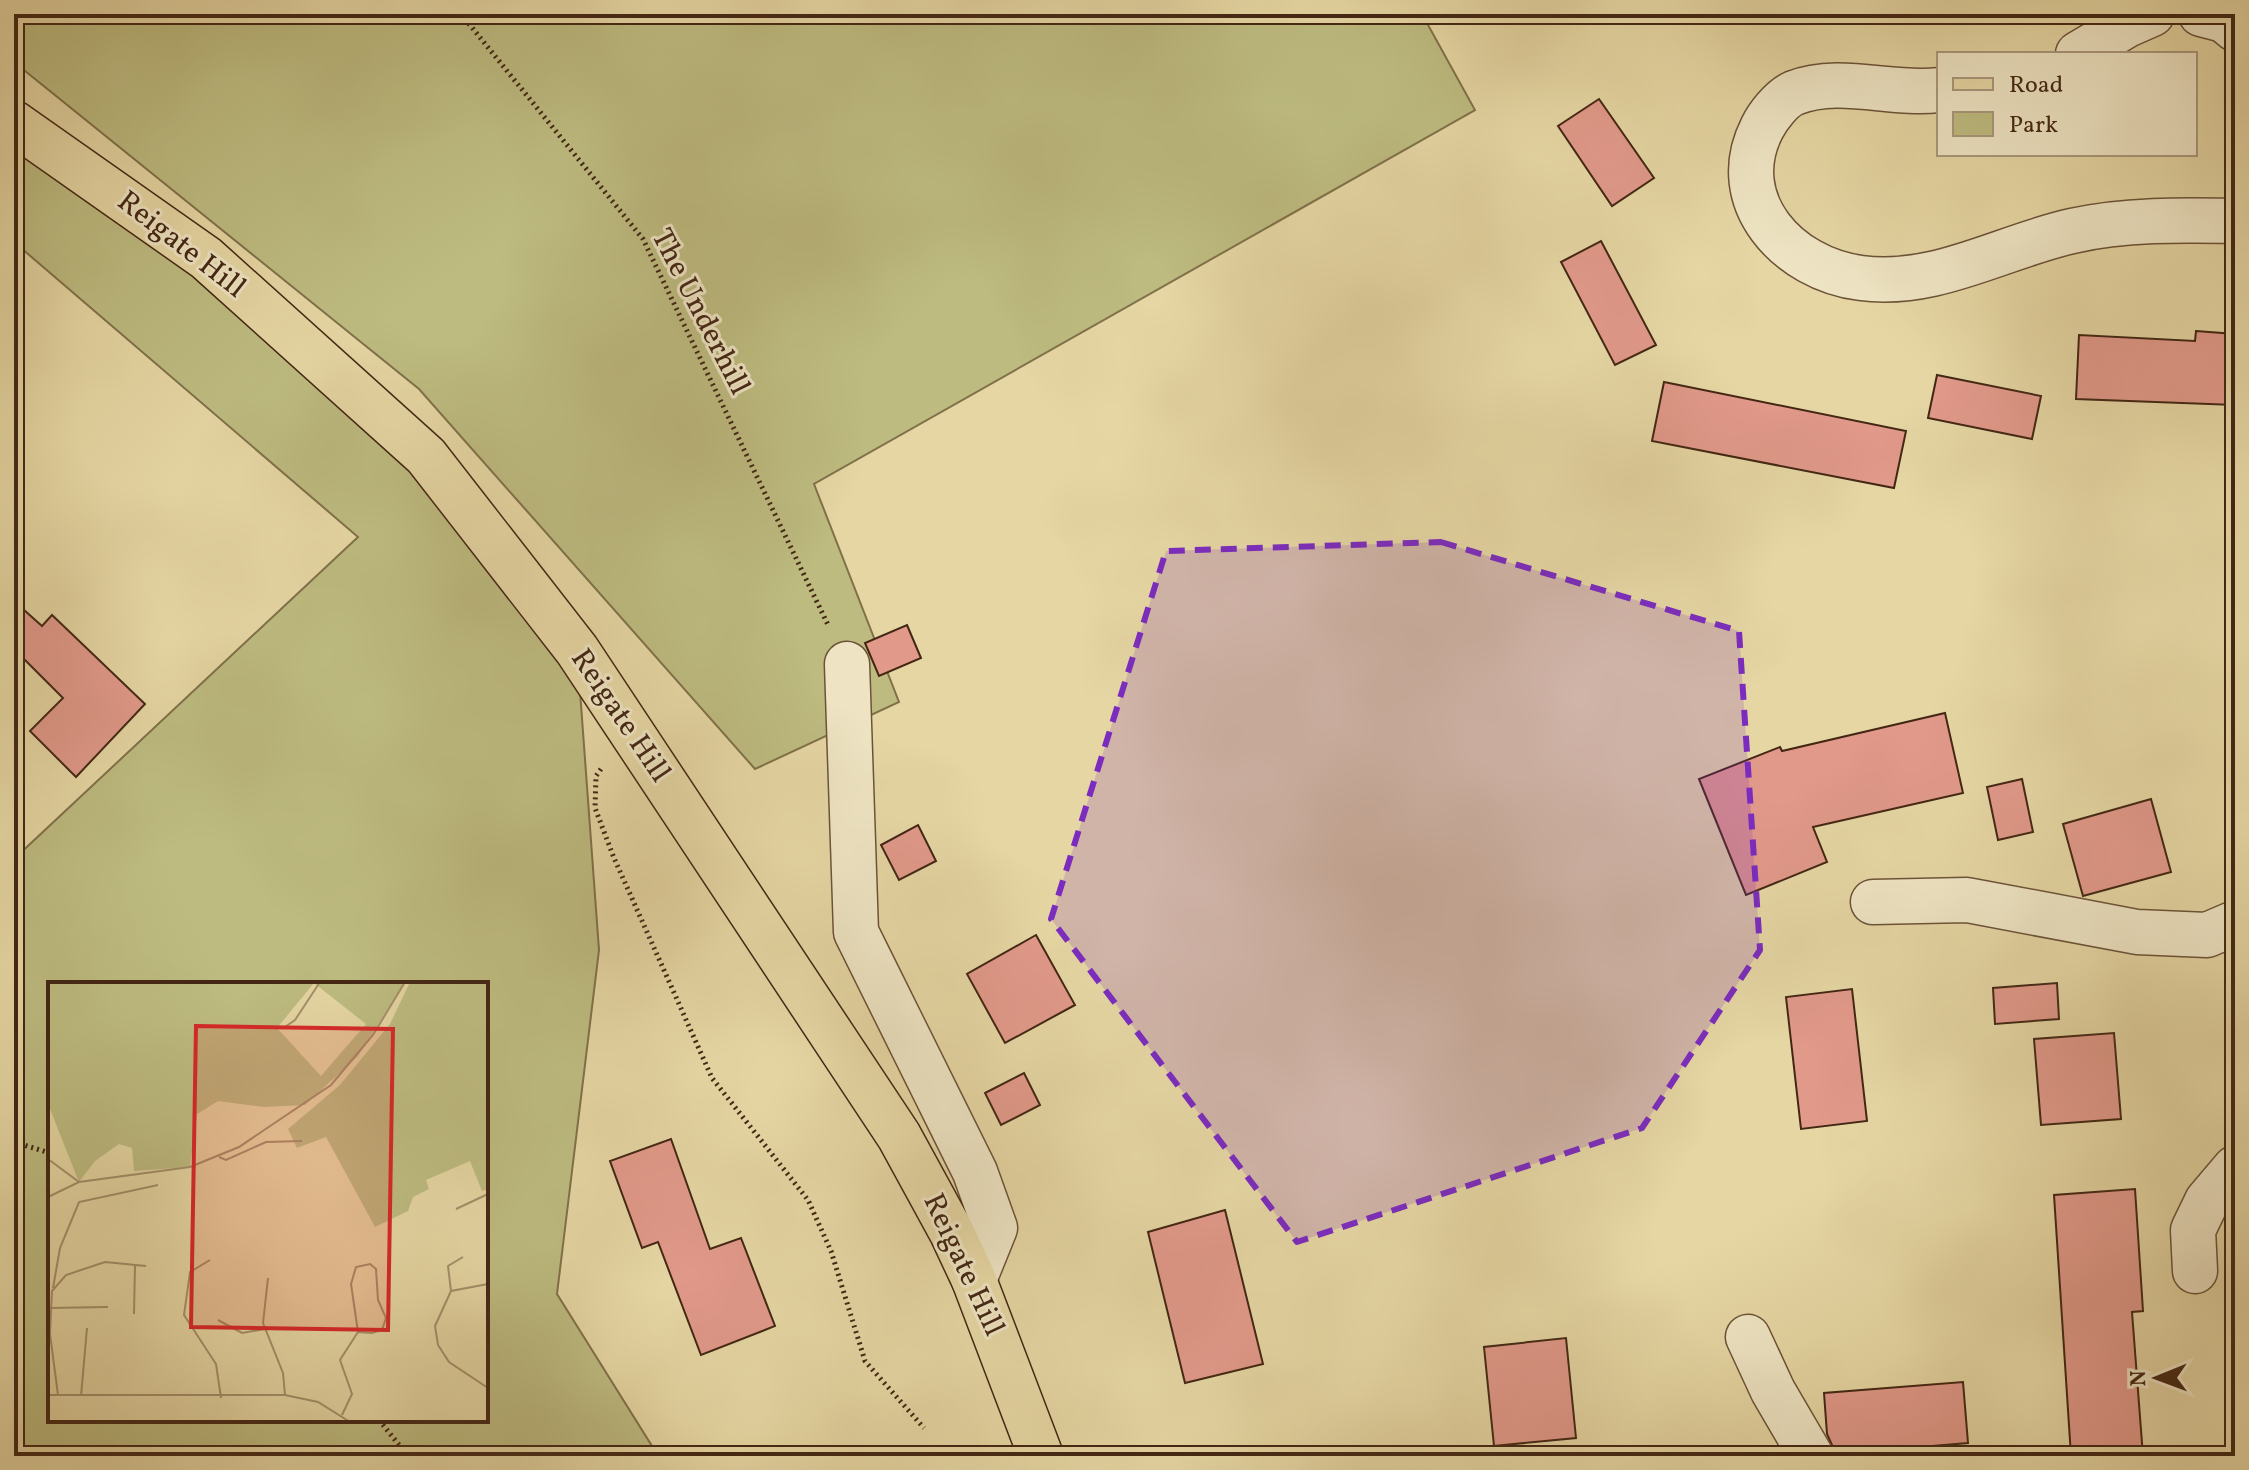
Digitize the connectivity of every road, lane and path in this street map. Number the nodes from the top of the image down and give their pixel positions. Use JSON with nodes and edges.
{"nodes":[{"id":1,"x":461,"y":14,"type":"edge"},
{"id":2,"x":2152,"y":14,"type":"edge"},
{"id":3,"x":2201,"y":14,"type":"edge"},
{"id":4,"x":2235,"y":29,"type":"edge"},
{"id":5,"x":2081,"y":52,"type":"edge"},
{"id":6,"x":1937,"y":90,"type":"edge"},
{"id":7,"x":14,"y":123,"type":"edge"},
{"id":8,"x":2235,"y":221,"type":"edge"},
{"id":9,"x":847,"y":664,"type":"joint"},
{"id":10,"x":628,"y":726,"type":"junction"},
{"id":11,"x":1873,"y":902,"type":"dead end"},
{"id":12,"x":2235,"y":923,"type":"edge"},
{"id":13,"x":14,"y":1142,"type":"edge"},
{"id":14,"x":48,"y":1152,"type":"edge"},
{"id":15,"x":2235,"y":1168,"type":"edge"},
{"id":16,"x":2195,"y":1271,"type":"dead end"},
{"id":17,"x":974,"y":1280,"type":"junction"},
{"id":18,"x":1748,"y":1337,"type":"dead end"},
{"id":19,"x":381,"y":1422,"type":"edge"},
{"id":20,"x":924,"y":1428,"type":"dead end"},
{"id":21,"x":408,"y":1456,"type":"edge"},
{"id":22,"x":1041,"y":1456,"type":"edge"},
{"id":23,"x":1811,"y":1456,"type":"edge"}],
"edges":[{"from":1,"to":9,"type":"path","name":"The Underhill"},
{"from":2,"to":5,"type":"street"},
{"from":3,"to":4,"type":"street"},
{"from":6,"to":8,"type":"street"},
{"from":7,"to":10,"type":"main road","name":"Reigate Hill"},
{"from":9,"to":17,"type":"street"},
{"from":10,"to":17,"type":"main road","name":"Reigate Hill"},
{"from":10,"to":20,"type":"path"},
{"from":11,"to":12,"type":"street"},
{"from":13,"to":14,"type":"path"},
{"from":15,"to":16,"type":"street"},
{"from":17,"to":22,"type":"main road","name":"Reigate Hill"},
{"from":18,"to":23,"type":"street"},
{"from":19,"to":21,"type":"path"}]}
